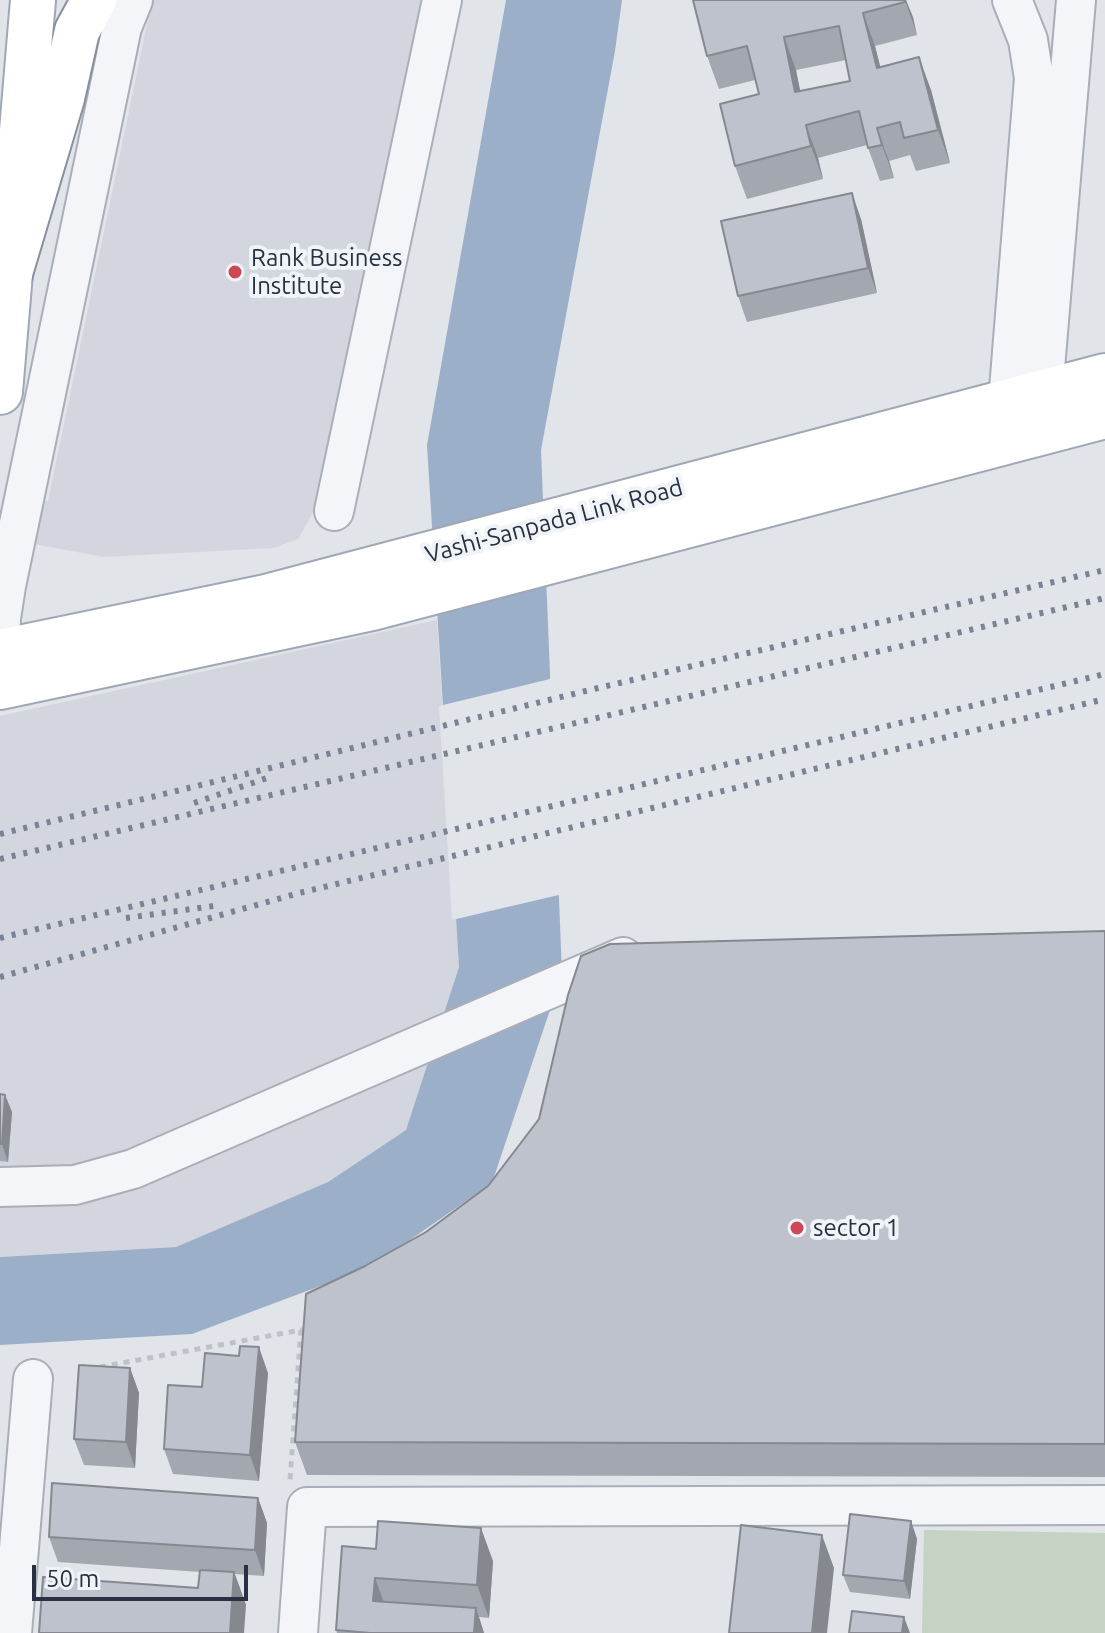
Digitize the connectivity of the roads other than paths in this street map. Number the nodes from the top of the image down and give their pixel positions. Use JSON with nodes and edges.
{"nodes":[{"id":1,"x":33,"y":0,"type":"edge"},
{"id":2,"x":94,"y":0,"type":"edge"},
{"id":3,"x":133,"y":0,"type":"edge"},
{"id":4,"x":442,"y":0,"type":"edge"},
{"id":5,"x":1012,"y":0,"type":"edge"},
{"id":6,"x":1076,"y":0,"type":"edge"},
{"id":7,"x":10,"y":273,"type":"junction"},
{"id":8,"x":1105,"y":376,"type":"edge"},
{"id":9,"x":0,"y":392,"type":"edge"},
{"id":10,"x":1029,"y":416,"type":"junction"},
{"id":11,"x":1105,"y":416,"type":"edge"},
{"id":12,"x":334,"y":511,"type":"dead end"},
{"id":13,"x":2,"y":669,"type":"edge"},
{"id":14,"x":661,"y":955,"type":"edge"},
{"id":15,"x":0,"y":1187,"type":"edge"},
{"id":16,"x":33,"y":1379,"type":"dead end"},
{"id":17,"x":1105,"y":1505,"type":"edge"},
{"id":18,"x":12,"y":1633,"type":"edge"},
{"id":19,"x":298,"y":1633,"type":"edge"}],
"edges":[{"from":1,"to":7,"type":"main road"},
{"from":2,"to":7,"type":"main road"},
{"from":3,"to":13,"type":"street"},
{"from":4,"to":12,"type":"street"},
{"from":5,"to":10,"type":"street"},
{"from":6,"to":10,"type":"street"},
{"from":7,"to":9,"type":"main road"},
{"from":8,"to":10,"type":"main road","name":"Vashi-Sanpada Link Road"},
{"from":10,"to":11,"type":"main road","name":"Vashi-Sanpada Link Road"},
{"from":10,"to":13,"type":"main road","name":"Vashi-Sanpada Link Road"},
{"from":14,"to":15,"type":"street"},
{"from":16,"to":18,"type":"street"},
{"from":17,"to":19,"type":"street"}]}
